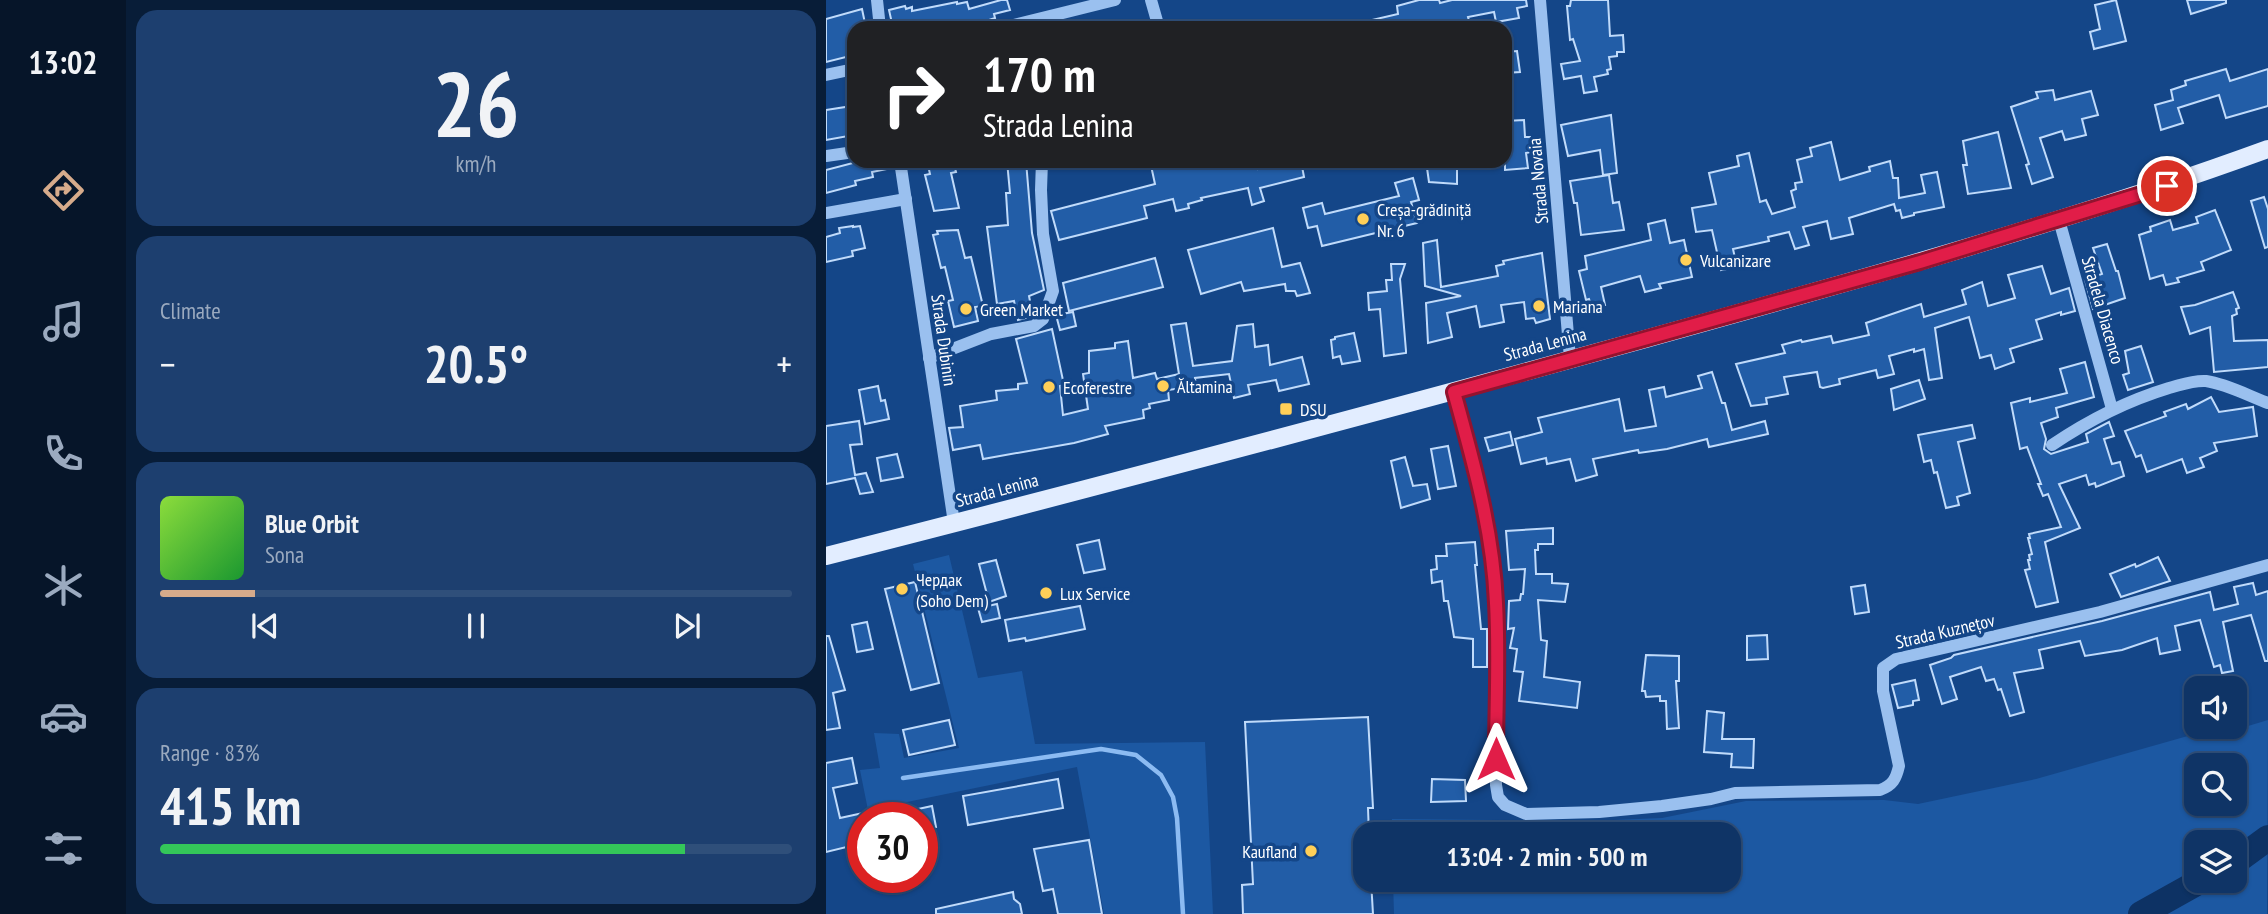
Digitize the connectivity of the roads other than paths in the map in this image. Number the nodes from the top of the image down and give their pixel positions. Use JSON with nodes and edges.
{"nodes":[{"id":1,"x":877,"y":0,"type":"edge"},
{"id":2,"x":1115,"y":0,"type":"edge"},
{"id":3,"x":1151,"y":0,"type":"edge"},
{"id":4,"x":1540,"y":0,"type":"edge"},
{"id":5,"x":879,"y":21,"type":"edge"},
{"id":6,"x":1030,"y":21,"type":"edge"},
{"id":7,"x":1157,"y":21,"type":"edge"},
{"id":8,"x":847,"y":70,"type":"edge"},
{"id":9,"x":826,"y":75,"type":"edge"},
{"id":10,"x":2268,"y":149,"type":"edge"},
{"id":11,"x":847,"y":153,"type":"edge"},
{"id":12,"x":826,"y":156,"type":"edge"},
{"id":13,"x":901,"y":168,"type":"edge"},
{"id":14,"x":1042,"y":168,"type":"edge"},
{"id":15,"x":906,"y":199,"type":"junction"},
{"id":16,"x":826,"y":213,"type":"edge"},
{"id":17,"x":2059,"y":220,"type":"junction"},
{"id":18,"x":929,"y":358,"type":"junction"},
{"id":19,"x":1570,"y":359,"type":"junction"},
{"id":20,"x":1454,"y":392,"type":"junction"},
{"id":21,"x":2268,"y":403,"type":"edge"},
{"id":22,"x":2112,"y":409,"type":"junction"},
{"id":23,"x":2052,"y":445,"type":"dead end"},
{"id":24,"x":954,"y":523,"type":"junction"},
{"id":25,"x":826,"y":556,"type":"edge"},
{"id":26,"x":2268,"y":565,"type":"edge"}],
"edges":[{"from":1,"to":5,"type":"street"},
{"from":2,"to":6,"type":"street"},
{"from":3,"to":7,"type":"street"},
{"from":4,"to":19,"type":"street","name":"Strada Novaia"},
{"from":8,"to":9,"type":"street"},
{"from":10,"to":17,"type":"main road","name":"Strada Lenina"},
{"from":11,"to":12,"type":"street"},
{"from":13,"to":15,"type":"street","name":"Strada Dubinin"},
{"from":14,"to":18,"type":"street"},
{"from":15,"to":16,"type":"street"},
{"from":15,"to":18,"type":"street","name":"Strada Dubinin"},
{"from":17,"to":19,"type":"main road","name":"Strada Lenina"},
{"from":17,"to":22,"type":"street","name":"Stradela Diacenco"},
{"from":18,"to":24,"type":"street","name":"Strada Dubinin"},
{"from":19,"to":20,"type":"main road","name":"Strada Lenina"},
{"from":20,"to":24,"type":"main road","name":"Strada Lenina"},
{"from":20,"to":26,"type":"street","name":"Strada Kuznețov"},
{"from":21,"to":22,"type":"street"},
{"from":22,"to":23,"type":"street"},
{"from":24,"to":25,"type":"main road","name":"Strada Lenina"}]}
